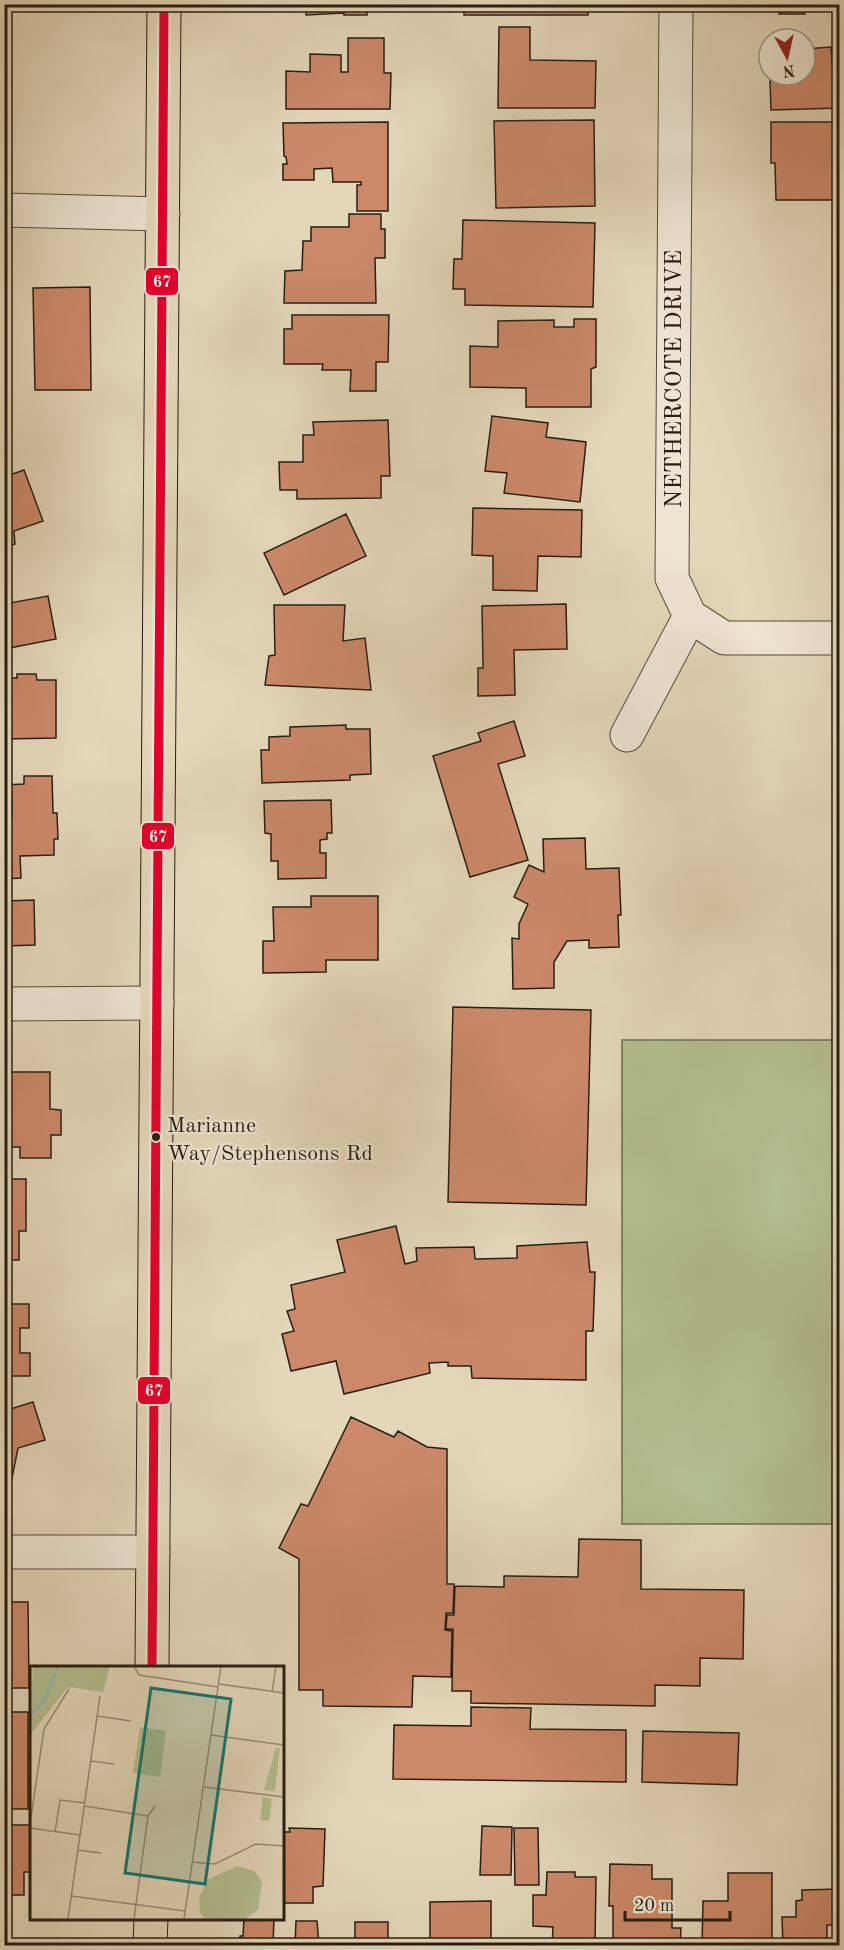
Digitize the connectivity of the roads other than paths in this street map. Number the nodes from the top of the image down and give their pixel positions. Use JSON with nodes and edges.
{"nodes":[{"id":1,"x":164,"y":4,"type":"edge"},
{"id":2,"x":676,"y":4,"type":"edge"},
{"id":3,"x":4,"y":210,"type":"edge"},
{"id":4,"x":163,"y":214,"type":"junction"},
{"id":5,"x":690,"y":616,"type":"junction"},
{"id":6,"x":840,"y":638,"type":"edge"},
{"id":7,"x":627,"y":735,"type":"dead end"},
{"id":8,"x":157,"y":1003,"type":"junction"},
{"id":9,"x":4,"y":1005,"type":"edge"},
{"id":10,"x":4,"y":1552,"type":"edge"},
{"id":11,"x":153,"y":1552,"type":"junction"},
{"id":12,"x":152,"y":1666,"type":"edge"},
{"id":13,"x":151,"y":1920,"type":"edge"},
{"id":14,"x":150,"y":1946,"type":"edge"}],
"edges":[{"from":1,"to":4,"type":"main road"},
{"from":2,"to":5,"type":"street","name":"NETHERCOTE DRIVE"},
{"from":3,"to":4,"type":"street"},
{"from":4,"to":8,"type":"main road"},
{"from":5,"to":6,"type":"street"},
{"from":5,"to":7,"type":"street"},
{"from":8,"to":9,"type":"street"},
{"from":8,"to":11,"type":"main road"},
{"from":10,"to":11,"type":"street"},
{"from":11,"to":12,"type":"main road"},
{"from":13,"to":14,"type":"main road"}]}
